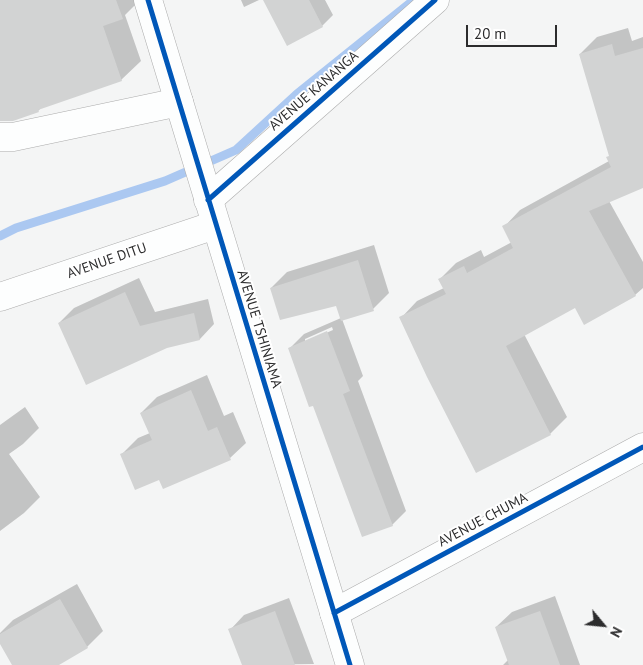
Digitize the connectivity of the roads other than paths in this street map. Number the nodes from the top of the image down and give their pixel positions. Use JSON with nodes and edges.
{"nodes":[{"id":1,"x":148,"y":0,"type":"edge"},
{"id":2,"x":435,"y":0,"type":"edge"},
{"id":3,"x":179,"y":102,"type":"junction"},
{"id":4,"x":0,"y":137,"type":"edge"},
{"id":5,"x":212,"y":212,"type":"junction"},
{"id":6,"x":0,"y":297,"type":"edge"},
{"id":7,"x":643,"y":447,"type":"edge"},
{"id":8,"x":334,"y":613,"type":"junction"},
{"id":9,"x":350,"y":665,"type":"edge"}],
"edges":[{"from":1,"to":3,"type":"street","name":"AVENUE TSHINIAMA"},
{"from":2,"to":5,"type":"street","name":"AVENUE KANANGA"},
{"from":3,"to":4,"type":"street"},
{"from":3,"to":5,"type":"street","name":"AVENUE TSHINIAMA"},
{"from":5,"to":6,"type":"street","name":"AVENUE DITU"},
{"from":5,"to":8,"type":"street","name":"AVENUE TSHINIAMA"},
{"from":7,"to":8,"type":"street","name":"AVENUE CHUMA"},
{"from":8,"to":9,"type":"street","name":"AVENUE TSHINIAMA"}]}
